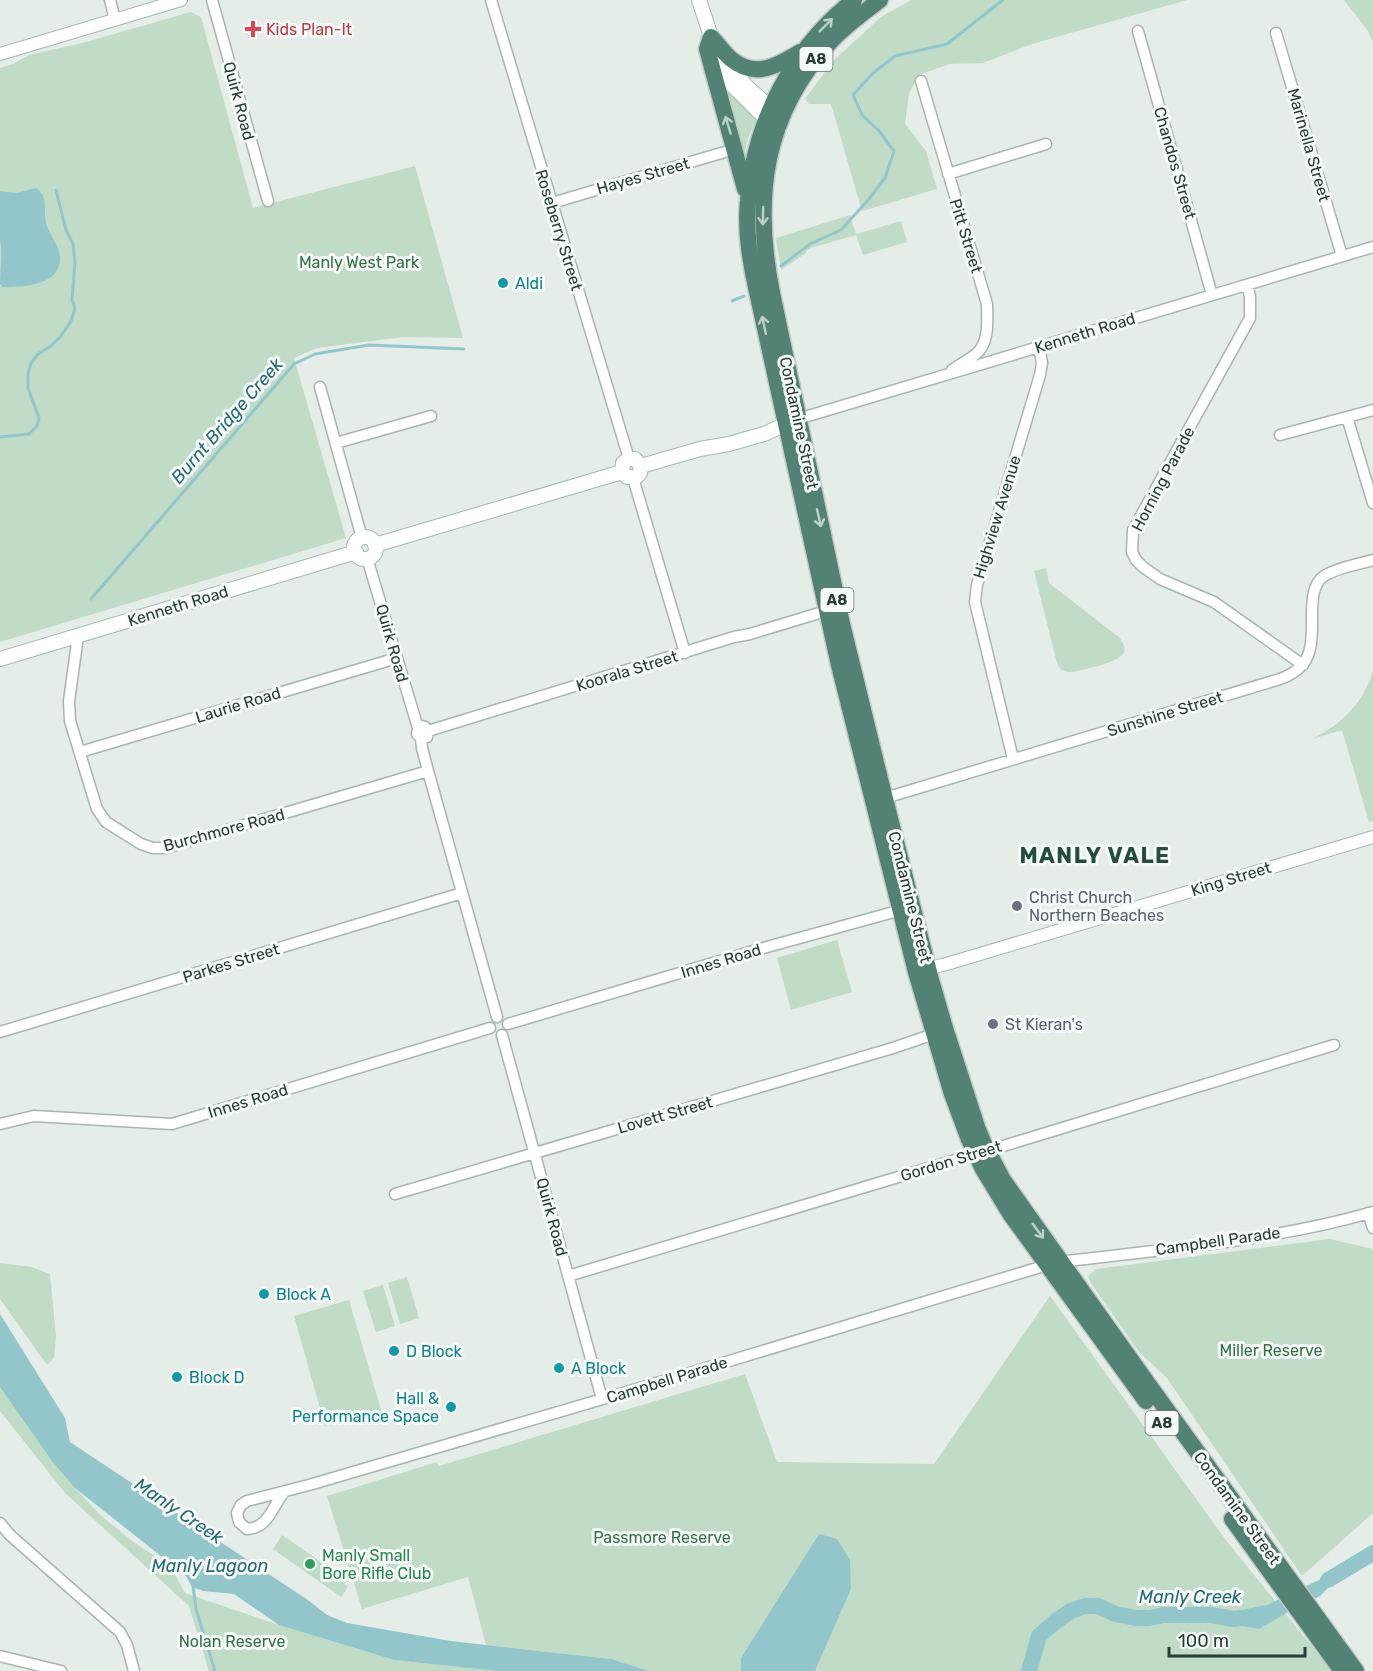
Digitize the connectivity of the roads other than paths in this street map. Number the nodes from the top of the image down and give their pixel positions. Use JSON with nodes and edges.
{"nodes":[{"id":1,"x":110,"y":0,"type":"edge"},
{"id":2,"x":181,"y":0,"type":"edge"},
{"id":3,"x":212,"y":0,"type":"edge"},
{"id":4,"x":491,"y":0,"type":"edge"},
{"id":5,"x":699,"y":0,"type":"edge"},
{"id":6,"x":854,"y":0,"type":"edge"},
{"id":7,"x":880,"y":0,"type":"edge"},
{"id":8,"x":115,"y":20,"type":"junction"},
{"id":9,"x":1138,"y":31,"type":"dead end"},
{"id":10,"x":1276,"y":33,"type":"dead end"},
{"id":11,"x":711,"y":38,"type":"junction"},
{"id":12,"x":805,"y":48,"type":"junction"},
{"id":13,"x":0,"y":54,"type":"edge"},
{"id":14,"x":921,"y":81,"type":"dead end"},
{"id":15,"x":773,"y":115,"type":"junction"},
{"id":16,"x":1046,"y":144,"type":"dead end"},
{"id":17,"x":735,"y":149,"type":"junction"},
{"id":18,"x":948,"y":174,"type":"junction"},
{"id":19,"x":268,"y":201,"type":"dead end"},
{"id":20,"x":747,"y":202,"type":"junction"},
{"id":21,"x":552,"y":203,"type":"junction"},
{"id":22,"x":1373,"y":247,"type":"edge"},
{"id":23,"x":1342,"y":256,"type":"junction"},
{"id":24,"x":761,"y":277,"type":"junction"},
{"id":25,"x":1247,"y":285,"type":"junction"},
{"id":26,"x":1212,"y":295,"type":"junction"},
{"id":27,"x":1039,"y":347,"type":"junction"},
{"id":28,"x":944,"y":375,"type":"junction"},
{"id":29,"x":320,"y":387,"type":"dead end"},
{"id":30,"x":1373,"y":410,"type":"edge"},
{"id":31,"x":431,"y":416,"type":"dead end"},
{"id":32,"x":1347,"y":417,"type":"junction"},
{"id":33,"x":792,"y":422,"type":"junction"},
{"id":34,"x":1280,"y":435,"type":"dead end"},
{"id":35,"x":336,"y":443,"type":"junction"},
{"id":36,"x":631,"y":469,"type":"junction"},
{"id":37,"x":1373,"y":503,"type":"edge"},
{"id":38,"x":362,"y":538,"type":"junction"},
{"id":39,"x":375,"y":545,"type":"junction"},
{"id":40,"x":361,"y":555,"type":"junction"},
{"id":41,"x":1373,"y":560,"type":"edge"},
{"id":42,"x":826,"y":611,"type":"junction"},
{"id":43,"x":78,"y":636,"type":"junction"},
{"id":44,"x":685,"y":653,"type":"junction"},
{"id":45,"x":397,"y":658,"type":"junction"},
{"id":46,"x":0,"y":659,"type":"edge"},
{"id":47,"x":1303,"y":665,"type":"junction"},
{"id":48,"x":422,"y":732,"type":"junction"},
{"id":49,"x":80,"y":752,"type":"junction"},
{"id":50,"x":1013,"y":759,"type":"junction"},
{"id":51,"x":428,"y":771,"type":"junction"},
{"id":52,"x":885,"y":798,"type":"junction"},
{"id":53,"x":1373,"y":837,"type":"edge"},
{"id":54,"x":462,"y":893,"type":"junction"},
{"id":55,"x":901,"y":910,"type":"junction"},
{"id":56,"x":922,"y":970,"type":"junction"},
{"id":57,"x":496,"y":1017,"type":"junction"},
{"id":58,"x":508,"y":1024,"type":"junction"},
{"id":59,"x":490,"y":1028,"type":"junction"},
{"id":60,"x":0,"y":1032,"type":"edge"},
{"id":61,"x":934,"y":1034,"type":"junction"},
{"id":62,"x":502,"y":1035,"type":"junction"},
{"id":63,"x":1334,"y":1045,"type":"dead end"},
{"id":64,"x":0,"y":1124,"type":"edge"},
{"id":65,"x":981,"y":1153,"type":"junction"},
{"id":66,"x":536,"y":1154,"type":"junction"},
{"id":67,"x":395,"y":1194,"type":"dead end"},
{"id":68,"x":1370,"y":1213,"type":"edge"},
{"id":69,"x":1373,"y":1228,"type":"edge"},
{"id":70,"x":1054,"y":1263,"type":"junction"},
{"id":71,"x":568,"y":1276,"type":"junction"},
{"id":72,"x":602,"y":1399,"type":"junction"},
{"id":73,"x":285,"y":1491,"type":"junction"},
{"id":74,"x":0,"y":1523,"type":"edge"},
{"id":75,"x":1306,"y":1612,"type":"junction"},
{"id":76,"x":0,"y":1656,"type":"edge"},
{"id":77,"x":61,"y":1671,"type":"edge"},
{"id":78,"x":134,"y":1671,"type":"edge"},
{"id":79,"x":1342,"y":1671,"type":"edge"},
{"id":80,"x":1356,"y":1671,"type":"edge"}],
"edges":[{"from":1,"to":8,"type":"street"},
{"from":2,"to":8,"type":"street"},
{"from":3,"to":19,"type":"street","name":"Quirk Road"},
{"from":4,"to":21,"type":"street","name":"Roseberry Street"},
{"from":5,"to":11,"type":"main road"},
{"from":12,"to":6,"type":"highway","number":"A8","one_way":true},
{"from":7,"to":15,"type":"highway","number":"A8"},
{"from":8,"to":13,"type":"street"},
{"from":9,"to":26,"type":"street","name":"Chandos Street"},
{"from":10,"to":23,"type":"street","name":"Marinella Street"},
{"from":11,"to":12,"type":"highway"},
{"from":11,"to":15,"type":"main road"},
{"from":17,"to":11,"type":"highway","one_way":true},
{"from":12,"to":15,"type":"highway","number":"A8"},
{"from":14,"to":18,"type":"street","name":"Pitt Street"},
{"from":15,"to":20,"type":"highway","number":"A8"},
{"from":15,"to":24,"type":"highway","name":"Condamine Street","number":"A8","one_way":true},
{"from":16,"to":18,"type":"street"},
{"from":17,"to":20,"type":"highway"},
{"from":17,"to":21,"type":"street","name":"Hayes Street"},
{"from":18,"to":28,"type":"street","name":"Pitt Street"},
{"from":20,"to":24,"type":"highway","name":"Condamine Street","number":"A8"},
{"from":21,"to":36,"type":"street","name":"Roseberry Street"},
{"from":22,"to":23,"type":"street","name":"Kenneth Road"},
{"from":23,"to":25,"type":"street","name":"Kenneth Road"},
{"from":24,"to":33,"type":"highway","name":"Condamine Street","number":"A8"},
{"from":25,"to":26,"type":"street","name":"Kenneth Road"},
{"from":25,"to":47,"type":"street","name":"Horning Parade"},
{"from":26,"to":27,"type":"street","name":"Kenneth Road"},
{"from":27,"to":28,"type":"street","name":"Kenneth Road"},
{"from":27,"to":50,"type":"street","name":"Highview Avenue"},
{"from":28,"to":33,"type":"street","name":"Kenneth Road"},
{"from":29,"to":35,"type":"street"},
{"from":30,"to":32,"type":"street"},
{"from":31,"to":35,"type":"street"},
{"from":32,"to":34,"type":"street"},
{"from":32,"to":37,"type":"street"},
{"from":33,"to":36,"type":"main road","name":"Kenneth Road"},
{"from":33,"to":42,"type":"highway","name":"Condamine Street","number":"A8"},
{"from":33,"to":52,"type":"highway","name":"Condamine Street","number":"A8","one_way":true},
{"from":35,"to":38,"type":"street"},
{"from":36,"to":39,"type":"main road","name":"Kenneth Road"},
{"from":36,"to":44,"type":"street","name":"Roseberry Street"},
{"from":38,"to":39,"type":"main road"},
{"from":38,"to":40,"type":"main road"},
{"from":39,"to":40,"type":"main road"},
{"from":40,"to":43,"type":"main road","name":"Kenneth Road"},
{"from":40,"to":45,"type":"street","name":"Quirk Road"},
{"from":41,"to":47,"type":"street"},
{"from":42,"to":44,"type":"street","name":"Koorala Street"},
{"from":42,"to":55,"type":"highway","name":"Condamine Street","number":"A8"},
{"from":43,"to":46,"type":"main road","name":"Kenneth Road"},
{"from":43,"to":49,"type":"street","name":"Burchmore Road"},
{"from":44,"to":48,"type":"street","name":"Koorala Street"},
{"from":45,"to":48,"type":"street","name":"Quirk Road"},
{"from":45,"to":49,"type":"street","name":"Laurie Road"},
{"from":47,"to":50,"type":"street","name":"Sunshine Street"},
{"from":48,"to":51,"type":"street","name":"Quirk Road"},
{"from":49,"to":51,"type":"street","name":"Burchmore Road"},
{"from":50,"to":52,"type":"street","name":"Sunshine Street"},
{"from":51,"to":54,"type":"street","name":"Quirk Road"},
{"from":52,"to":56,"type":"highway","name":"Condamine Street","number":"A8"},
{"from":53,"to":56,"type":"street","name":"King Street"},
{"from":54,"to":57,"type":"street","name":"Quirk Road"},
{"from":54,"to":60,"type":"street","name":"Parkes Street"},
{"from":55,"to":56,"type":"highway","name":"Condamine Street","number":"A8"},
{"from":55,"to":58,"type":"street","name":"Innes Road"},
{"from":56,"to":61,"type":"highway","name":"Condamine Street","number":"A8"},
{"from":56,"to":65,"type":"highway","name":"Condamine Street","number":"A8"},
{"from":57,"to":58,"type":"street"},
{"from":57,"to":59,"type":"street"},
{"from":58,"to":62,"type":"street"},
{"from":59,"to":62,"type":"street"},
{"from":59,"to":64,"type":"street","name":"Innes Road"},
{"from":61,"to":65,"type":"highway","name":"Condamine Street","number":"A8"},
{"from":61,"to":66,"type":"street","name":"Lovett Street"},
{"from":62,"to":66,"type":"street","name":"Quirk Road"},
{"from":63,"to":65,"type":"street","name":"Gordon Street"},
{"from":65,"to":70,"type":"highway","name":"Condamine Street","number":"A8"},
{"from":65,"to":71,"type":"street","name":"Gordon Street"},
{"from":66,"to":67,"type":"street","name":"Lovett Street"},
{"from":66,"to":71,"type":"street","name":"Quirk Road"},
{"from":68,"to":69,"type":"street"},
{"from":68,"to":70,"type":"street","name":"Campbell Parade"},
{"from":70,"to":72,"type":"street","name":"Campbell Parade"},
{"from":70,"to":75,"type":"highway","name":"Condamine Street","number":"A8"},
{"from":71,"to":72,"type":"street","name":"Quirk Road"},
{"from":72,"to":73,"type":"street","name":"Campbell Parade"},
{"from":73,"to":73,"type":"street","name":"Campbell Parade"},
{"from":74,"to":78,"type":"street"},
{"from":75,"to":79,"type":"highway","name":"Condamine Street","number":"A8"},
{"from":75,"to":80,"type":"highway","name":"Condamine Street","number":"A8"},
{"from":76,"to":77,"type":"street"}]}
